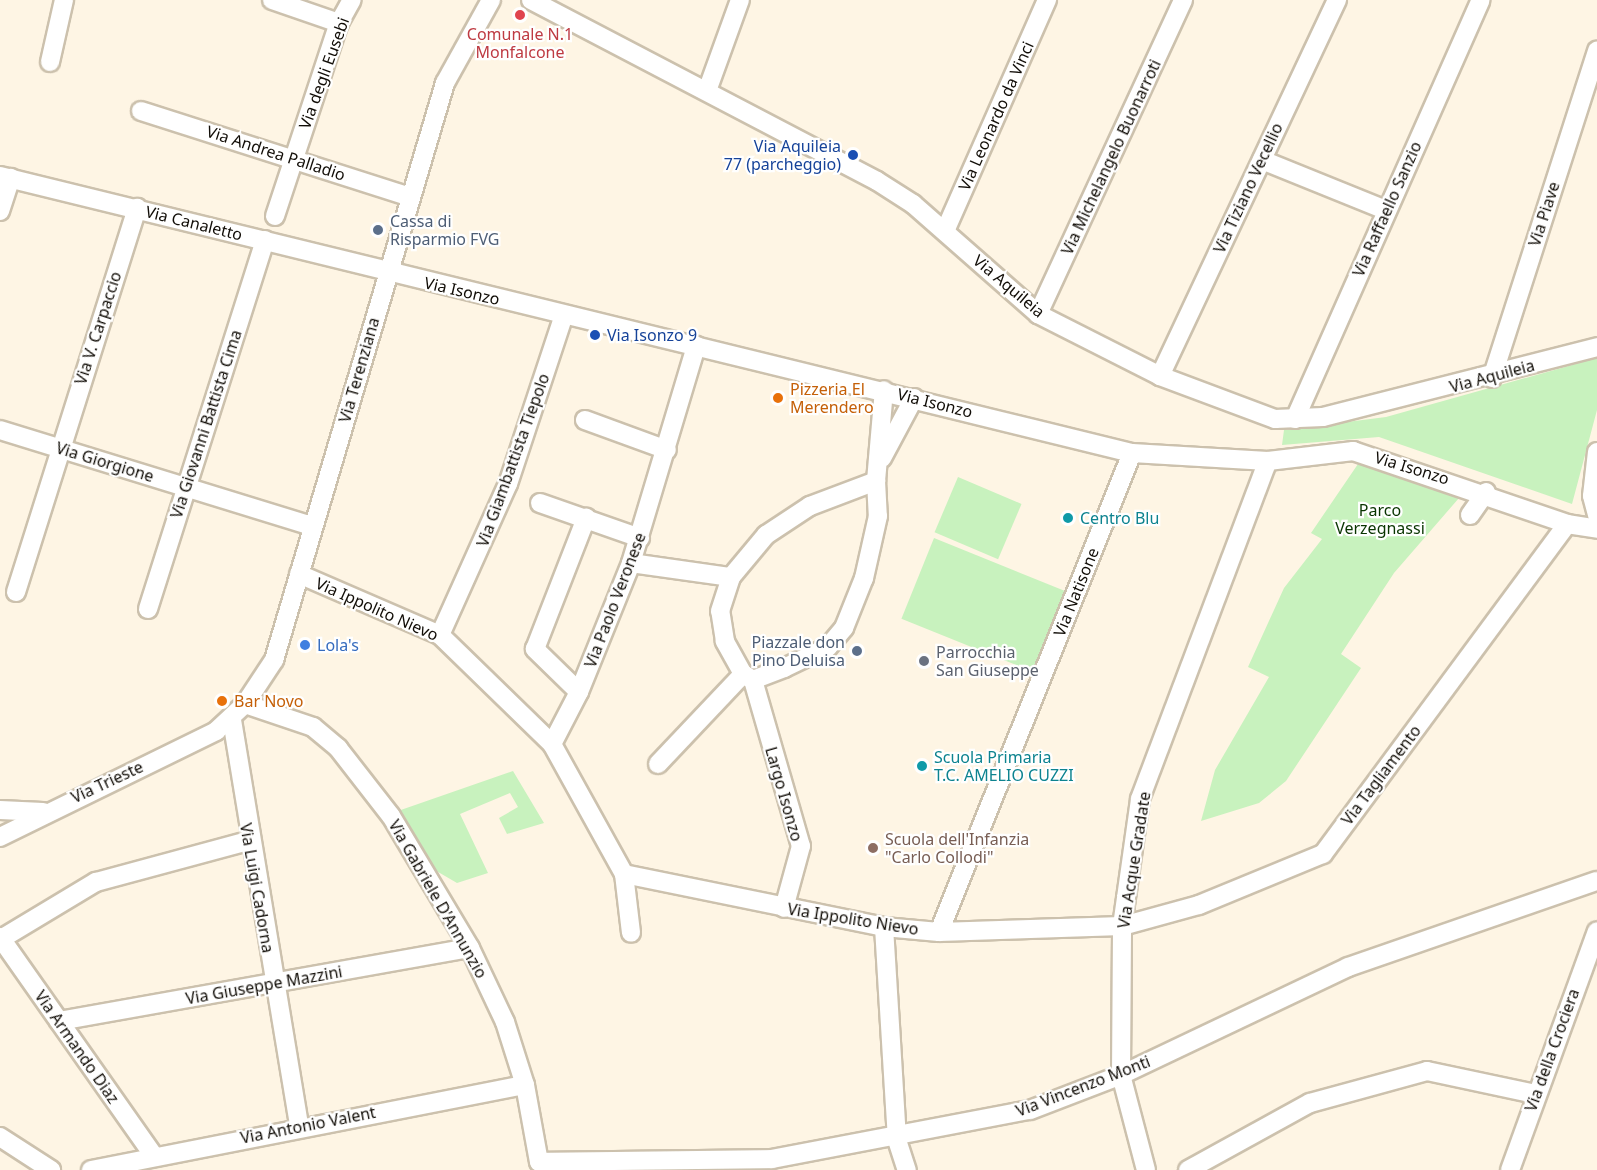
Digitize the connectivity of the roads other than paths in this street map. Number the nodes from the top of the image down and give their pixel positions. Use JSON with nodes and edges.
{"nodes":[{"id":1,"x":64,"y":0,"type":"edge"},
{"id":2,"x":272,"y":0,"type":"edge"},
{"id":3,"x":352,"y":0,"type":"edge"},
{"id":4,"x":491,"y":0,"type":"edge"},
{"id":5,"x":531,"y":0,"type":"edge"},
{"id":6,"x":740,"y":0,"type":"edge"},
{"id":7,"x":1047,"y":0,"type":"edge"},
{"id":8,"x":1183,"y":0,"type":"edge"},
{"id":9,"x":1337,"y":0,"type":"edge"},
{"id":10,"x":1481,"y":0,"type":"edge"},
{"id":11,"x":339,"y":23,"type":"junction"},
{"id":12,"x":1597,"y":50,"type":"edge"},
{"id":13,"x":50,"y":62,"type":"dead end"},
{"id":14,"x":707,"y":92,"type":"junction"},
{"id":15,"x":141,"y":111,"type":"dead end"},
{"id":16,"x":294,"y":157,"type":"junction"},
{"id":17,"x":1262,"y":160,"type":"junction"},
{"id":18,"x":5,"y":177,"type":"edge"},
{"id":19,"x":410,"y":196,"type":"junction"},
{"id":20,"x":137,"y":208,"type":"junction"},
{"id":21,"x":1386,"y":210,"type":"junction"},
{"id":22,"x":0,"y":211,"type":"edge"},
{"id":23,"x":275,"y":216,"type":"dead end"},
{"id":24,"x":945,"y":231,"type":"junction"},
{"id":25,"x":265,"y":240,"type":"junction"},
{"id":26,"x":387,"y":272,"type":"junction"},
{"id":27,"x":1038,"y":314,"type":"junction"},
{"id":28,"x":564,"y":315,"type":"junction"},
{"id":29,"x":696,"y":346,"type":"junction"},
{"id":30,"x":1597,"y":347,"type":"edge"},
{"id":31,"x":1160,"y":376,"type":"junction"},
{"id":32,"x":1492,"y":378,"type":"junction"},
{"id":33,"x":884,"y":390,"type":"junction"},
{"id":34,"x":914,"y":398,"type":"junction"},
{"id":35,"x":1295,"y":419,"type":"junction"},
{"id":36,"x":585,"y":420,"type":"dead end"},
{"id":37,"x":0,"y":430,"type":"edge"},
{"id":38,"x":60,"y":447,"type":"junction"},
{"id":39,"x":667,"y":450,"type":"junction"},
{"id":40,"x":1597,"y":452,"type":"edge"},
{"id":41,"x":1132,"y":453,"type":"junction"},
{"id":42,"x":881,"y":460,"type":"junction"},
{"id":43,"x":1268,"y":461,"type":"junction"},
{"id":44,"x":876,"y":481,"type":"junction"},
{"id":45,"x":185,"y":486,"type":"junction"},
{"id":46,"x":1486,"y":492,"type":"junction"},
{"id":47,"x":540,"y":503,"type":"dead end"},
{"id":48,"x":1470,"y":515,"type":"dead end"},
{"id":49,"x":1597,"y":515,"type":"edge"},
{"id":50,"x":586,"y":518,"type":"junction"},
{"id":51,"x":1567,"y":524,"type":"junction"},
{"id":52,"x":313,"y":526,"type":"junction"},
{"id":53,"x":1597,"y":529,"type":"edge"},
{"id":54,"x":640,"y":538,"type":"junction"},
{"id":55,"x":631,"y":563,"type":"junction"},
{"id":56,"x":299,"y":574,"type":"junction"},
{"id":57,"x":731,"y":577,"type":"junction"},
{"id":58,"x":16,"y":592,"type":"dead end"},
{"id":59,"x":148,"y":609,"type":"dead end"},
{"id":60,"x":440,"y":635,"type":"junction"},
{"id":61,"x":748,"y":677,"type":"junction"},
{"id":62,"x":579,"y":692,"type":"junction"},
{"id":63,"x":245,"y":704,"type":"junction"},
{"id":64,"x":232,"y":720,"type":"junction"},
{"id":65,"x":216,"y":731,"type":"joint"},
{"id":66,"x":552,"y":744,"type":"junction"},
{"id":67,"x":658,"y":764,"type":"dead end"},
{"id":68,"x":0,"y":810,"type":"edge"},
{"id":69,"x":44,"y":812,"type":"junction"},
{"id":70,"x":0,"y":837,"type":"edge"},
{"id":71,"x":248,"y":841,"type":"junction"},
{"id":72,"x":624,"y":874,"type":"junction"},
{"id":73,"x":1597,"y":881,"type":"edge"},
{"id":74,"x":784,"y":908,"type":"junction"},
{"id":75,"x":1122,"y":926,"type":"junction"},
{"id":76,"x":884,"y":927,"type":"junction"},
{"id":77,"x":1597,"y":931,"type":"edge"},
{"id":78,"x":939,"y":932,"type":"junction"},
{"id":79,"x":631,"y":933,"type":"dead end"},
{"id":80,"x":1,"y":938,"type":"edge"},
{"id":81,"x":470,"y":948,"type":"junction"},
{"id":82,"x":273,"y":983,"type":"junction"},
{"id":83,"x":59,"y":1021,"type":"junction"},
{"id":84,"x":1121,"y":1075,"type":"junction"},
{"id":85,"x":525,"y":1085,"type":"junction"},
{"id":86,"x":1535,"y":1094,"type":"junction"},
{"id":87,"x":298,"y":1126,"type":"junction"},
{"id":88,"x":0,"y":1137,"type":"edge"},
{"id":89,"x":897,"y":1140,"type":"junction"},
{"id":90,"x":154,"y":1156,"type":"junction"},
{"id":91,"x":537,"y":1166,"type":"edge"},
{"id":92,"x":670,"y":1166,"type":"edge"},
{"id":93,"x":51,"y":1170,"type":"edge"},
{"id":94,"x":91,"y":1170,"type":"edge"},
{"id":95,"x":907,"y":1170,"type":"edge"},
{"id":96,"x":1146,"y":1170,"type":"edge"},
{"id":97,"x":1188,"y":1170,"type":"edge"},
{"id":98,"x":1510,"y":1170,"type":"edge"}],
"edges":[{"from":1,"to":13,"type":"street"},
{"from":2,"to":11,"type":"street"},
{"from":3,"to":11,"type":"street","name":"Via degli Eusebi"},
{"from":4,"to":19,"type":"street","name":"Via Terenziana"},
{"from":5,"to":14,"type":"street","name":"Via Aquileia"},
{"from":6,"to":14,"type":"street"},
{"from":7,"to":24,"type":"street","name":"Via Leonardo da Vinci"},
{"from":8,"to":27,"type":"street","name":"Via Michelangelo Buonarroti"},
{"from":9,"to":17,"type":"street","name":"Via Tiziano Vecellio"},
{"from":10,"to":21,"type":"street","name":"Via Raffaello Sanzio"},
{"from":11,"to":16,"type":"street","name":"Via degli Eusebi"},
{"from":12,"to":32,"type":"street","name":"Via Piave"},
{"from":14,"to":24,"type":"street","name":"Via Aquileia"},
{"from":15,"to":16,"type":"street","name":"Via Andrea Palladio"},
{"from":16,"to":19,"type":"street","name":"Via Andrea Palladio"},
{"from":16,"to":23,"type":"street","name":"Via degli Eusebi"},
{"from":17,"to":21,"type":"street"},
{"from":17,"to":31,"type":"street","name":"Via Tiziano Vecellio"},
{"from":18,"to":20,"type":"street","name":"Via Canaletto"},
{"from":18,"to":22,"type":"street"},
{"from":19,"to":26,"type":"street","name":"Via Terenziana"},
{"from":20,"to":25,"type":"street","name":"Via Canaletto"},
{"from":20,"to":38,"type":"street","name":"Via V. Carpaccio"},
{"from":21,"to":35,"type":"street","name":"Via Raffaello Sanzio"},
{"from":24,"to":27,"type":"street","name":"Via Aquileia"},
{"from":25,"to":26,"type":"street","name":"Via Canaletto"},
{"from":25,"to":45,"type":"street","name":"Via Giovanni Battista Cima"},
{"from":26,"to":28,"type":"street","name":"Via Isonzo"},
{"from":26,"to":52,"type":"street","name":"Via Terenziana"},
{"from":27,"to":31,"type":"street","name":"Via Aquileia"},
{"from":28,"to":29,"type":"street","name":"Via Isonzo"},
{"from":28,"to":60,"type":"street","name":"Via Giambattista Tiepolo"},
{"from":29,"to":33,"type":"street","name":"Via Isonzo"},
{"from":29,"to":39,"type":"street","name":"Via Paolo Veronese"},
{"from":30,"to":32,"type":"street","name":"Via Aquileia"},
{"from":31,"to":35,"type":"street","name":"Via Aquileia"},
{"from":32,"to":35,"type":"street","name":"Via Aquileia"},
{"from":33,"to":34,"type":"street","name":"Via Isonzo"},
{"from":33,"to":42,"type":"street"},
{"from":34,"to":41,"type":"street","name":"Via Isonzo"},
{"from":34,"to":42,"type":"street"},
{"from":36,"to":39,"type":"street"},
{"from":37,"to":38,"type":"street","name":"Via Giorgione"},
{"from":38,"to":45,"type":"street","name":"Via Giorgione"},
{"from":38,"to":58,"type":"street","name":"Via V. Carpaccio"},
{"from":39,"to":54,"type":"street","name":"Via Paolo Veronese"},
{"from":40,"to":49,"type":"street"},
{"from":41,"to":43,"type":"street","name":"Via Isonzo"},
{"from":41,"to":78,"type":"street","name":"Via Natisone"},
{"from":42,"to":44,"type":"street"},
{"from":43,"to":46,"type":"street","name":"Via Isonzo"},
{"from":43,"to":75,"type":"street","name":"Via Acque Gradate"},
{"from":44,"to":57,"type":"street","name":"Largo Isonzo"},
{"from":44,"to":61,"type":"street"},
{"from":45,"to":52,"type":"street","name":"Via Giorgione"},
{"from":45,"to":59,"type":"street","name":"Via Giovanni Battista Cima"},
{"from":46,"to":48,"type":"street"},
{"from":46,"to":51,"type":"street","name":"Via Isonzo"},
{"from":47,"to":50,"type":"street"},
{"from":50,"to":54,"type":"street"},
{"from":50,"to":62,"type":"street"},
{"from":51,"to":53,"type":"street","name":"Via Isonzo"},
{"from":51,"to":75,"type":"street","name":"Via Tagliamento"},
{"from":52,"to":56,"type":"street","name":"Via Terenziana"},
{"from":54,"to":55,"type":"street","name":"Via Paolo Veronese"},
{"from":55,"to":57,"type":"street"},
{"from":55,"to":62,"type":"street","name":"Via Paolo Veronese"},
{"from":56,"to":60,"type":"street","name":"Via Ippolito Nievo"},
{"from":56,"to":63,"type":"street","name":"Via Terenziana"},
{"from":57,"to":61,"type":"street","name":"Largo Isonzo"},
{"from":60,"to":66,"type":"street","name":"Via Ippolito Nievo"},
{"from":61,"to":67,"type":"street"},
{"from":61,"to":74,"type":"street","name":"Largo Isonzo"},
{"from":62,"to":66,"type":"street","name":"Via Paolo Veronese"},
{"from":63,"to":64,"type":"street","name":"Via Terenziana"},
{"from":63,"to":81,"type":"street","name":"Via Gabriele D'Annunzio"},
{"from":64,"to":65,"type":"street","name":"Via Terenziana"},
{"from":64,"to":71,"type":"street","name":"Via Luigi Cadorna"},
{"from":65,"to":69,"type":"street","name":"Via Trieste"},
{"from":66,"to":72,"type":"street","name":"Via Ippolito Nievo"},
{"from":68,"to":69,"type":"street"},
{"from":69,"to":70,"type":"street","name":"Via Trieste"},
{"from":71,"to":80,"type":"street"},
{"from":71,"to":82,"type":"street","name":"Via Luigi Cadorna"},
{"from":72,"to":74,"type":"street","name":"Via Ippolito Nievo"},
{"from":72,"to":79,"type":"street","name":"Via Ippolito Nievo"},
{"from":73,"to":84,"type":"street","name":"Via Vincenzo Monti"},
{"from":74,"to":76,"type":"street","name":"Via Ippolito Nievo"},
{"from":75,"to":78,"type":"street","name":"Via Ippolito Nievo"},
{"from":75,"to":84,"type":"street","name":"Via Acque Gradate"},
{"from":76,"to":78,"type":"street","name":"Via Ippolito Nievo"},
{"from":76,"to":89,"type":"street"},
{"from":77,"to":86,"type":"street","name":"Via della Crociera"},
{"from":80,"to":83,"type":"street","name":"Via Armando Diaz"},
{"from":81,"to":82,"type":"street","name":"Via Giuseppe Mazzini"},
{"from":81,"to":85,"type":"street","name":"Via Gabriele D'Annunzio"},
{"from":82,"to":83,"type":"street","name":"Via Giuseppe Mazzini"},
{"from":82,"to":87,"type":"street","name":"Via Luigi Cadorna"},
{"from":83,"to":90,"type":"street","name":"Via Armando Diaz"},
{"from":84,"to":89,"type":"street","name":"Via Vincenzo Monti"},
{"from":84,"to":96,"type":"street","name":"Via Acque Gradate"},
{"from":85,"to":87,"type":"street","name":"Via Antonio Valent"},
{"from":85,"to":91,"type":"street","name":"Via Gabriele D'Annunzio"},
{"from":86,"to":97,"type":"street"},
{"from":86,"to":98,"type":"street","name":"Via della Crociera"},
{"from":87,"to":90,"type":"street","name":"Via Antonio Valent"},
{"from":88,"to":93,"type":"street"},
{"from":89,"to":92,"type":"street","name":"Via Vincenzo Monti"},
{"from":89,"to":95,"type":"street"},
{"from":90,"to":94,"type":"street","name":"Via Antonio Valent"},
{"from":91,"to":92,"type":"street","name":"Via Vincenzo Monti"}]}
